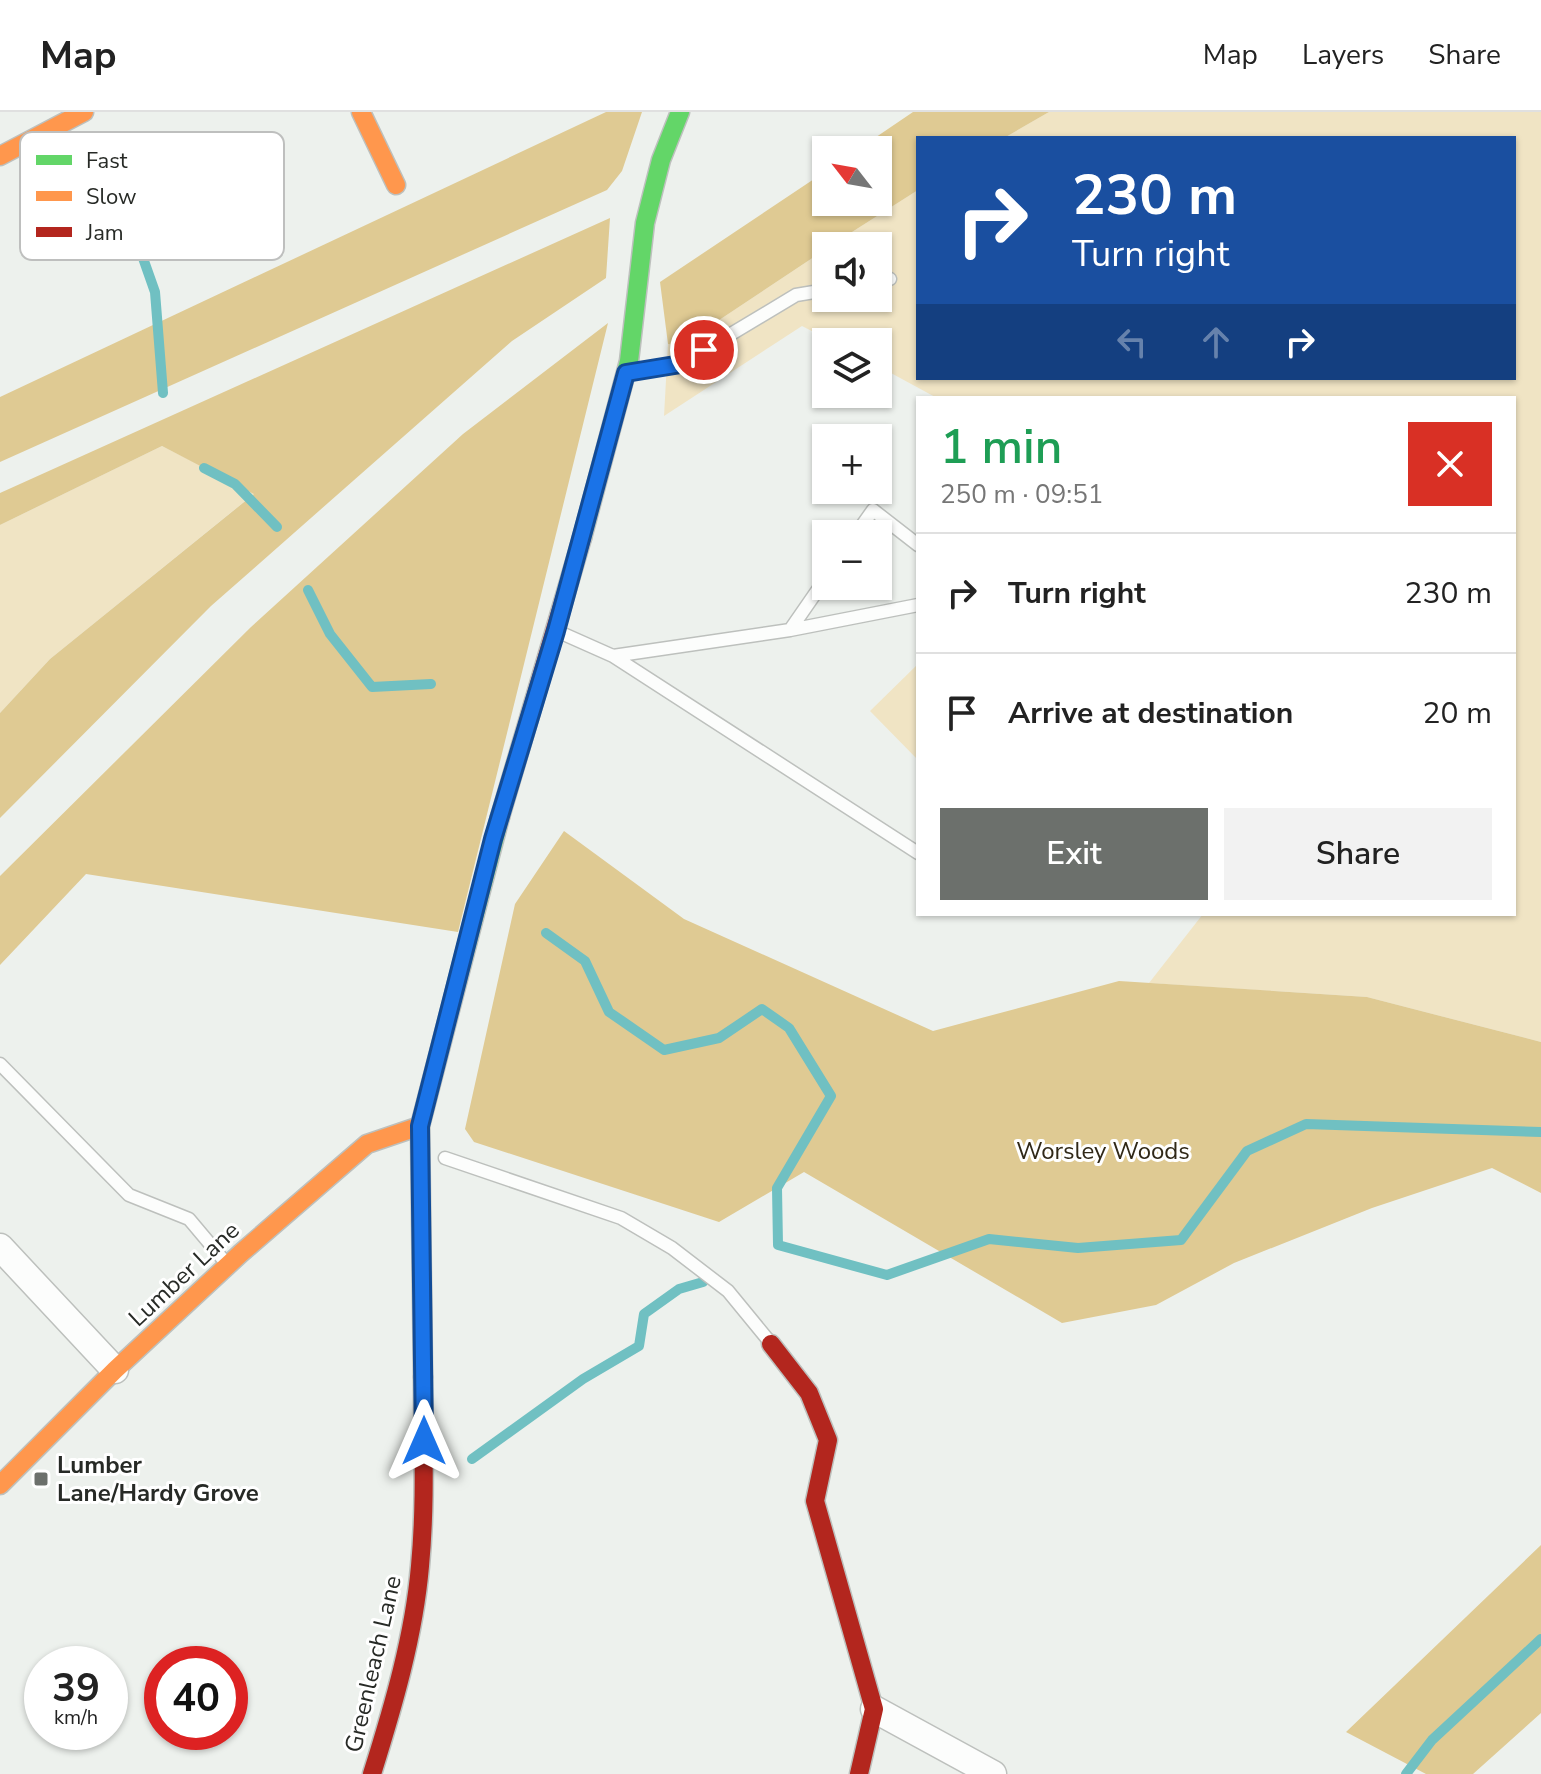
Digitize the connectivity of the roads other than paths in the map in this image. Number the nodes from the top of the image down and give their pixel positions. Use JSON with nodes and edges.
{"nodes":[{"id":1,"x":84,"y":112,"type":"edge"},
{"id":2,"x":361,"y":112,"type":"edge"},
{"id":3,"x":680,"y":112,"type":"edge"},
{"id":4,"x":46,"y":132,"type":"edge"},
{"id":5,"x":20,"y":146,"type":"edge"},
{"id":6,"x":0,"y":156,"type":"edge"},
{"id":7,"x":396,"y":185,"type":"dead end"},
{"id":8,"x":812,"y":292,"type":"edge"},
{"id":9,"x":628,"y":367,"type":"junction"},
{"id":10,"x":866,"y":520,"type":"edge"},
{"id":11,"x":886,"y":520,"type":"edge"},
{"id":12,"x":892,"y":525,"type":"edge"},
{"id":13,"x":916,"y":543,"type":"edge"},
{"id":14,"x":812,"y":598,"type":"edge"},
{"id":15,"x":916,"y":605,"type":"edge"},
{"id":16,"x":790,"y":630,"type":"junction"},
{"id":17,"x":556,"y":631,"type":"junction"},
{"id":18,"x":613,"y":656,"type":"junction"},
{"id":19,"x":916,"y":852,"type":"edge"},
{"id":20,"x":0,"y":1064,"type":"edge"},
{"id":21,"x":420,"y":1126,"type":"junction"},
{"id":22,"x":445,"y":1158,"type":"dead end"},
{"id":23,"x":0,"y":1247,"type":"edge"},
{"id":24,"x":228,"y":1265,"type":"junction"},
{"id":25,"x":771,"y":1344,"type":"joint"},
{"id":26,"x":115,"y":1370,"type":"junction"},
{"id":27,"x":0,"y":1485,"type":"edge"},
{"id":28,"x":874,"y":1709,"type":"junction"},
{"id":29,"x":372,"y":1774,"type":"edge"},
{"id":30,"x":859,"y":1774,"type":"edge"},
{"id":31,"x":993,"y":1774,"type":"edge"}],
"edges":[{"from":1,"to":4,"type":"street"},
{"from":2,"to":7,"type":"street"},
{"from":3,"to":9,"type":"street","name":"Greenleach Lane"},
{"from":5,"to":6,"type":"street"},
{"from":8,"to":9,"type":"lane"},
{"from":9,"to":17,"type":"street","name":"Greenleach Lane"},
{"from":10,"to":11,"type":"lane"},
{"from":12,"to":13,"type":"lane"},
{"from":14,"to":16,"type":"lane"},
{"from":15,"to":16,"type":"lane"},
{"from":16,"to":18,"type":"lane"},
{"from":17,"to":18,"type":"lane"},
{"from":17,"to":21,"type":"street","name":"Greenleach Lane"},
{"from":18,"to":19,"type":"lane"},
{"from":20,"to":24,"type":"lane"},
{"from":21,"to":24,"type":"street","name":"Lumber Lane"},
{"from":21,"to":29,"type":"street","name":"Greenleach Lane"},
{"from":22,"to":25,"type":"lane"},
{"from":23,"to":26,"type":"street"},
{"from":24,"to":26,"type":"street","name":"Lumber Lane"},
{"from":25,"to":28,"type":"street"},
{"from":26,"to":27,"type":"street","name":"Lumber Lane"},
{"from":28,"to":30,"type":"street"},
{"from":28,"to":31,"type":"street"}]}
